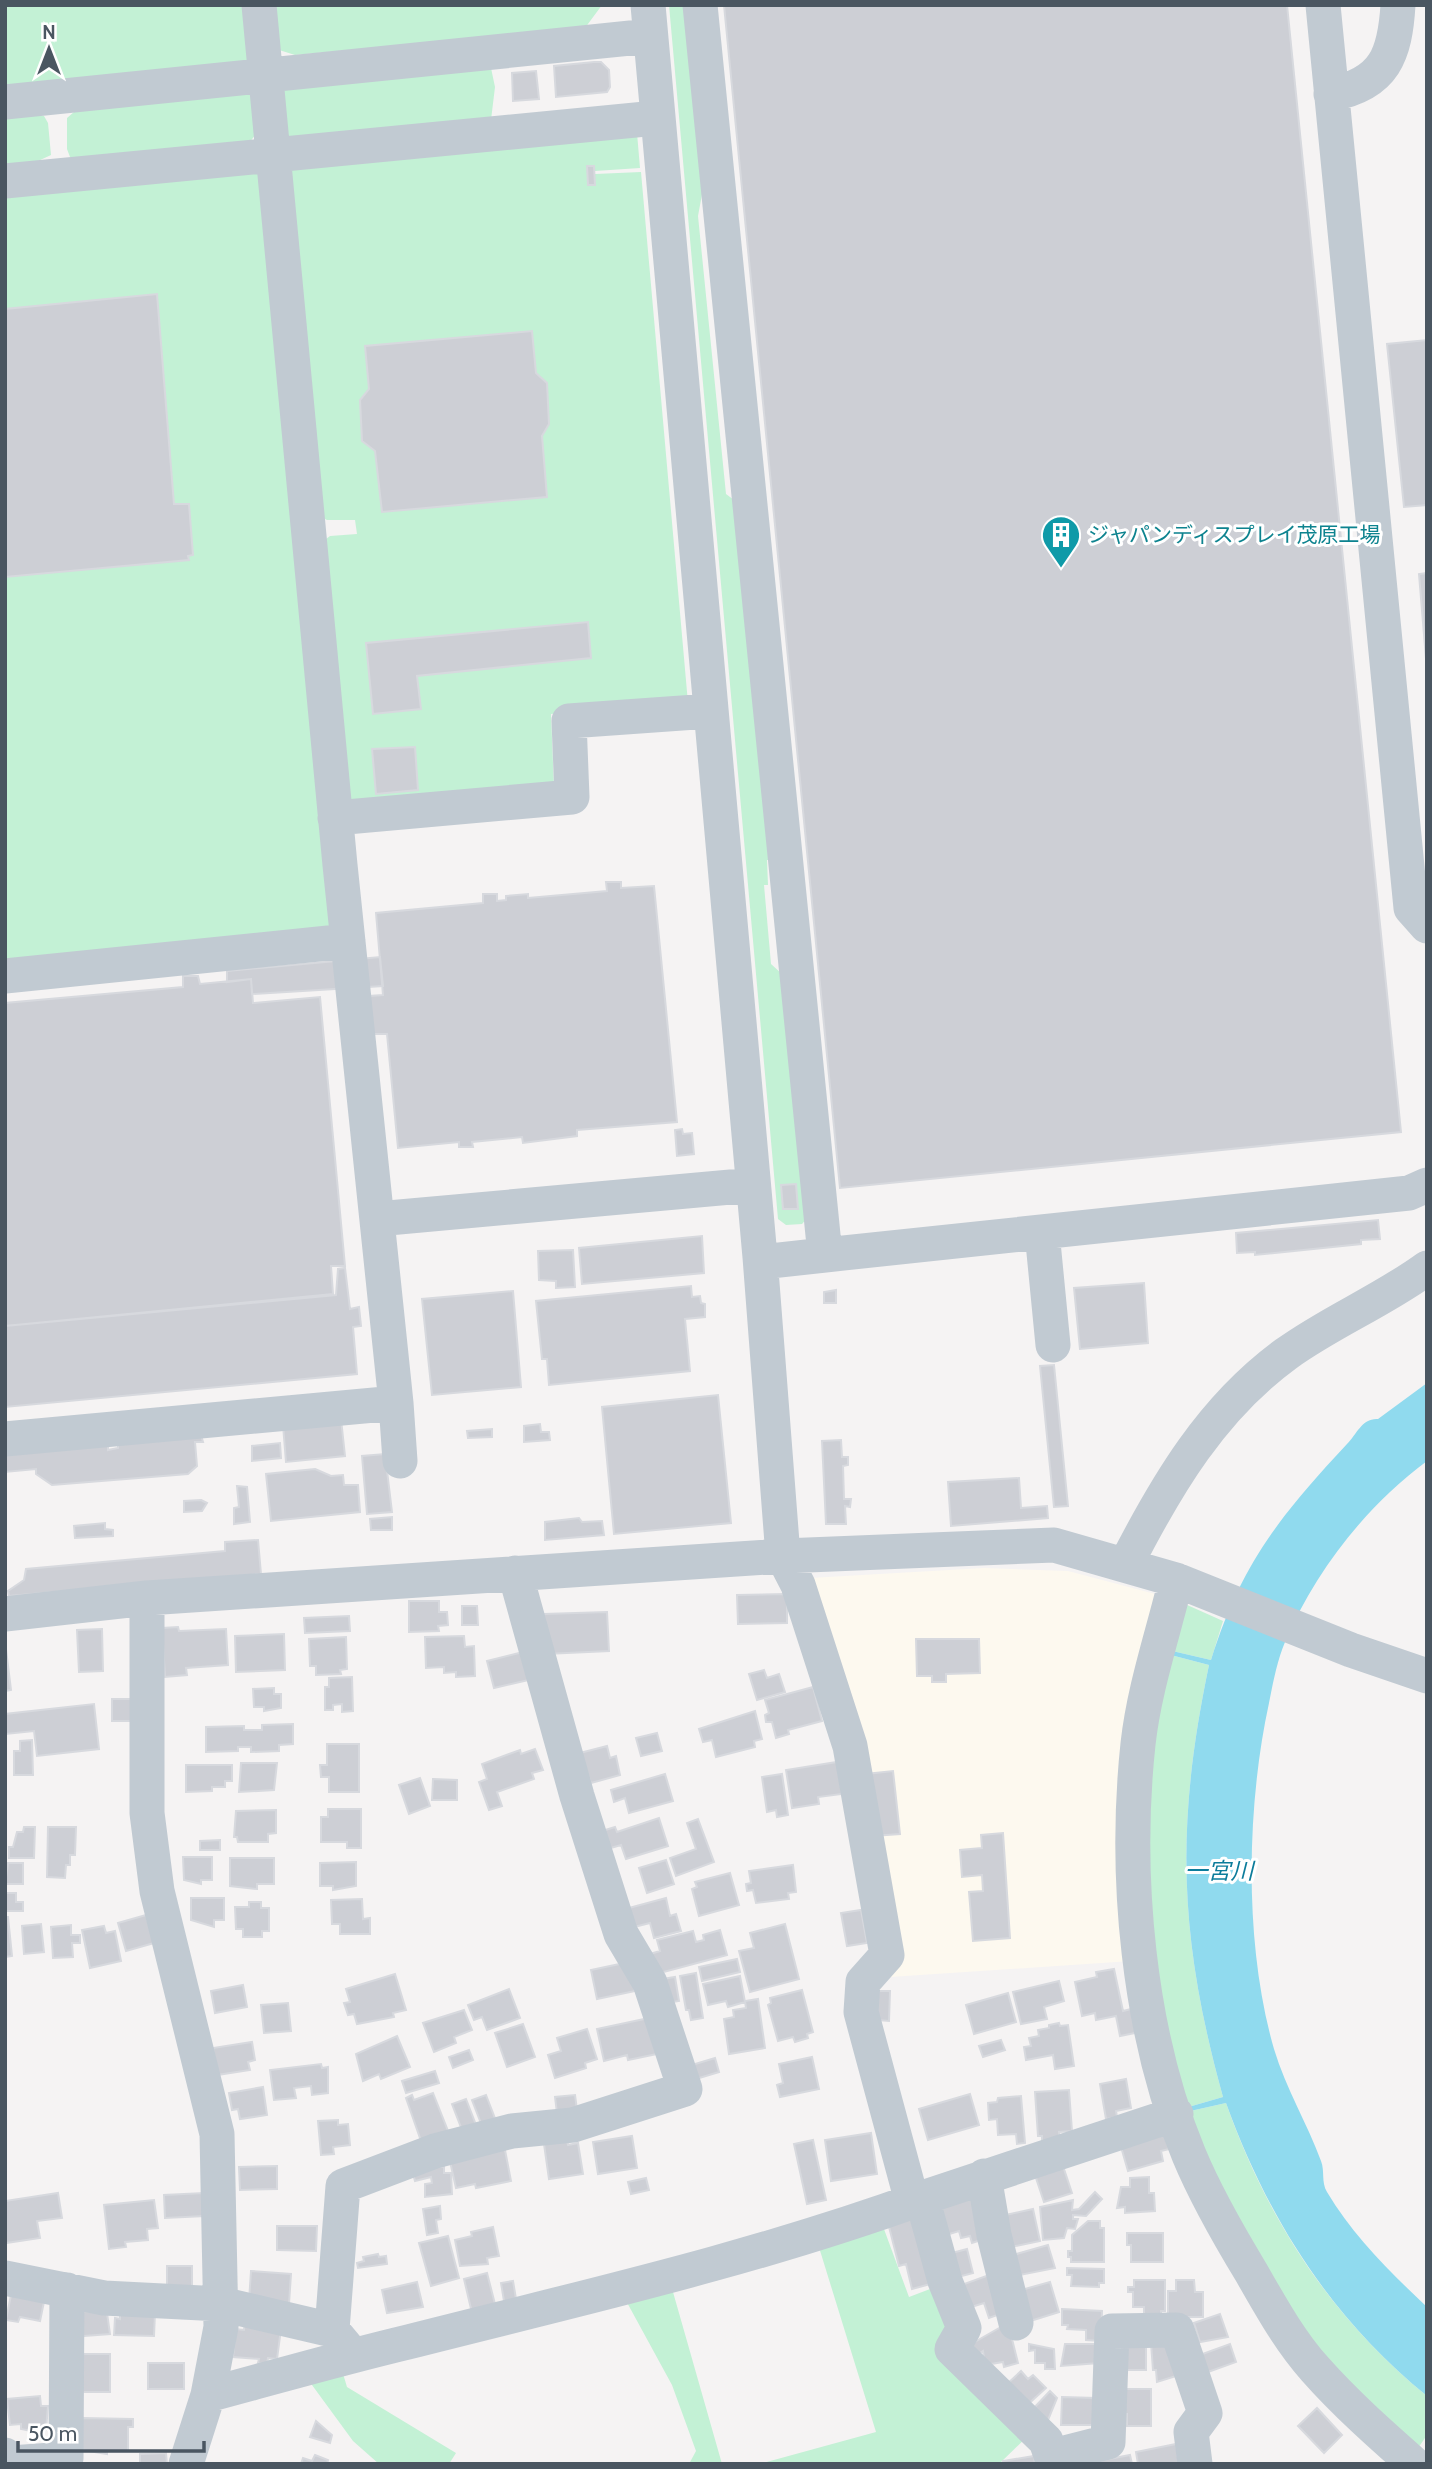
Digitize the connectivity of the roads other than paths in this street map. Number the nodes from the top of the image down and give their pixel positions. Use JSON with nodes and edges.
{"nodes":[{"id":1,"x":259,"y":5,"type":"edge"},
{"id":2,"x":700,"y":5,"type":"edge"},
{"id":3,"x":1323,"y":5,"type":"edge"},
{"id":4,"x":1398,"y":5,"type":"edge"},
{"id":5,"x":649,"y":21,"type":"edge"},
{"id":6,"x":265,"y":75,"type":"junction"},
{"id":7,"x":1331,"y":94,"type":"junction"},
{"id":8,"x":5,"y":102,"type":"edge"},
{"id":9,"x":656,"y":118,"type":"junction"},
{"id":10,"x":275,"y":154,"type":"junction"},
{"id":11,"x":5,"y":181,"type":"edge"},
{"id":12,"x":710,"y":711,"type":"junction"},
{"id":13,"x":335,"y":818,"type":"junction"},
{"id":14,"x":1427,"y":926,"type":"edge"},
{"id":15,"x":348,"y":941,"type":"junction"},
{"id":16,"x":5,"y":976,"type":"edge"},
{"id":17,"x":754,"y":1185,"type":"junction"},
{"id":18,"x":1427,"y":1185,"type":"edge"},
{"id":19,"x":377,"y":1219,"type":"junction"},
{"id":20,"x":1042,"y":1232,"type":"junction"},
{"id":21,"x":825,"y":1255,"type":"junction"},
{"id":22,"x":761,"y":1262,"type":"junction"},
{"id":23,"x":1427,"y":1268,"type":"edge"},
{"id":24,"x":1053,"y":1345,"type":"dead end"},
{"id":25,"x":397,"y":1403,"type":"junction"},
{"id":26,"x":5,"y":1439,"type":"edge"},
{"id":27,"x":400,"y":1461,"type":"dead end"},
{"id":28,"x":783,"y":1556,"type":"junction"},
{"id":29,"x":1126,"y":1564,"type":"junction"},
{"id":30,"x":515,"y":1573,"type":"junction"},
{"id":31,"x":1180,"y":1581,"type":"junction"},
{"id":32,"x":147,"y":1598,"type":"junction"},
{"id":33,"x":5,"y":1614,"type":"edge"},
{"id":34,"x":1427,"y":1676,"type":"edge"},
{"id":35,"x":1176,"y":2114,"type":"junction"},
{"id":36,"x":984,"y":2176,"type":"junction"},
{"id":37,"x":922,"y":2198,"type":"junction"},
{"id":38,"x":5,"y":2278,"type":"edge"},
{"id":39,"x":67,"y":2290,"type":"junction"},
{"id":40,"x":221,"y":2304,"type":"junction"},
{"id":41,"x":1016,"y":2323,"type":"dead end"},
{"id":42,"x":343,"y":2343,"type":"junction"},
{"id":43,"x":208,"y":2395,"type":"junction"},
{"id":44,"x":5,"y":2455,"type":"edge"},
{"id":45,"x":1420,"y":2458,"type":"edge"},
{"id":46,"x":1054,"y":2460,"type":"edge"},
{"id":47,"x":186,"y":2464,"type":"edge"},
{"id":48,"x":1195,"y":2464,"type":"edge"}],
"edges":[{"from":1,"to":6,"type":"street"},
{"from":2,"to":21,"type":"street"},
{"from":3,"to":7,"type":"street"},
{"from":4,"to":7,"type":"street"},
{"from":5,"to":6,"type":"street"},
{"from":5,"to":9,"type":"street"},
{"from":6,"to":8,"type":"street"},
{"from":6,"to":10,"type":"street"},
{"from":7,"to":14,"type":"street"},
{"from":9,"to":10,"type":"street"},
{"from":9,"to":12,"type":"street"},
{"from":10,"to":11,"type":"street"},
{"from":10,"to":13,"type":"street"},
{"from":12,"to":13,"type":"street"},
{"from":12,"to":17,"type":"street"},
{"from":13,"to":15,"type":"street"},
{"from":15,"to":16,"type":"street"},
{"from":15,"to":19,"type":"street"},
{"from":17,"to":19,"type":"street"},
{"from":17,"to":22,"type":"street"},
{"from":18,"to":20,"type":"street"},
{"from":19,"to":25,"type":"street"},
{"from":20,"to":21,"type":"street"},
{"from":20,"to":24,"type":"street"},
{"from":21,"to":22,"type":"street"},
{"from":22,"to":28,"type":"street"},
{"from":23,"to":29,"type":"street"},
{"from":25,"to":26,"type":"street"},
{"from":25,"to":27,"type":"street"},
{"from":28,"to":29,"type":"street"},
{"from":28,"to":30,"type":"street"},
{"from":28,"to":37,"type":"street"},
{"from":29,"to":31,"type":"street"},
{"from":30,"to":32,"type":"street"},
{"from":30,"to":42,"type":"street"},
{"from":31,"to":34,"type":"street"},
{"from":31,"to":35,"type":"street"},
{"from":32,"to":33,"type":"street"},
{"from":32,"to":40,"type":"street"},
{"from":35,"to":36,"type":"street"},
{"from":35,"to":45,"type":"street"},
{"from":36,"to":37,"type":"street"},
{"from":36,"to":41,"type":"street"},
{"from":37,"to":42,"type":"street"},
{"from":37,"to":46,"type":"street"},
{"from":38,"to":39,"type":"street"},
{"from":39,"to":40,"type":"street"},
{"from":39,"to":44,"type":"street"},
{"from":40,"to":42,"type":"street"},
{"from":40,"to":43,"type":"street"},
{"from":42,"to":43,"type":"street"},
{"from":43,"to":47,"type":"street"},
{"from":46,"to":48,"type":"street"}]}
